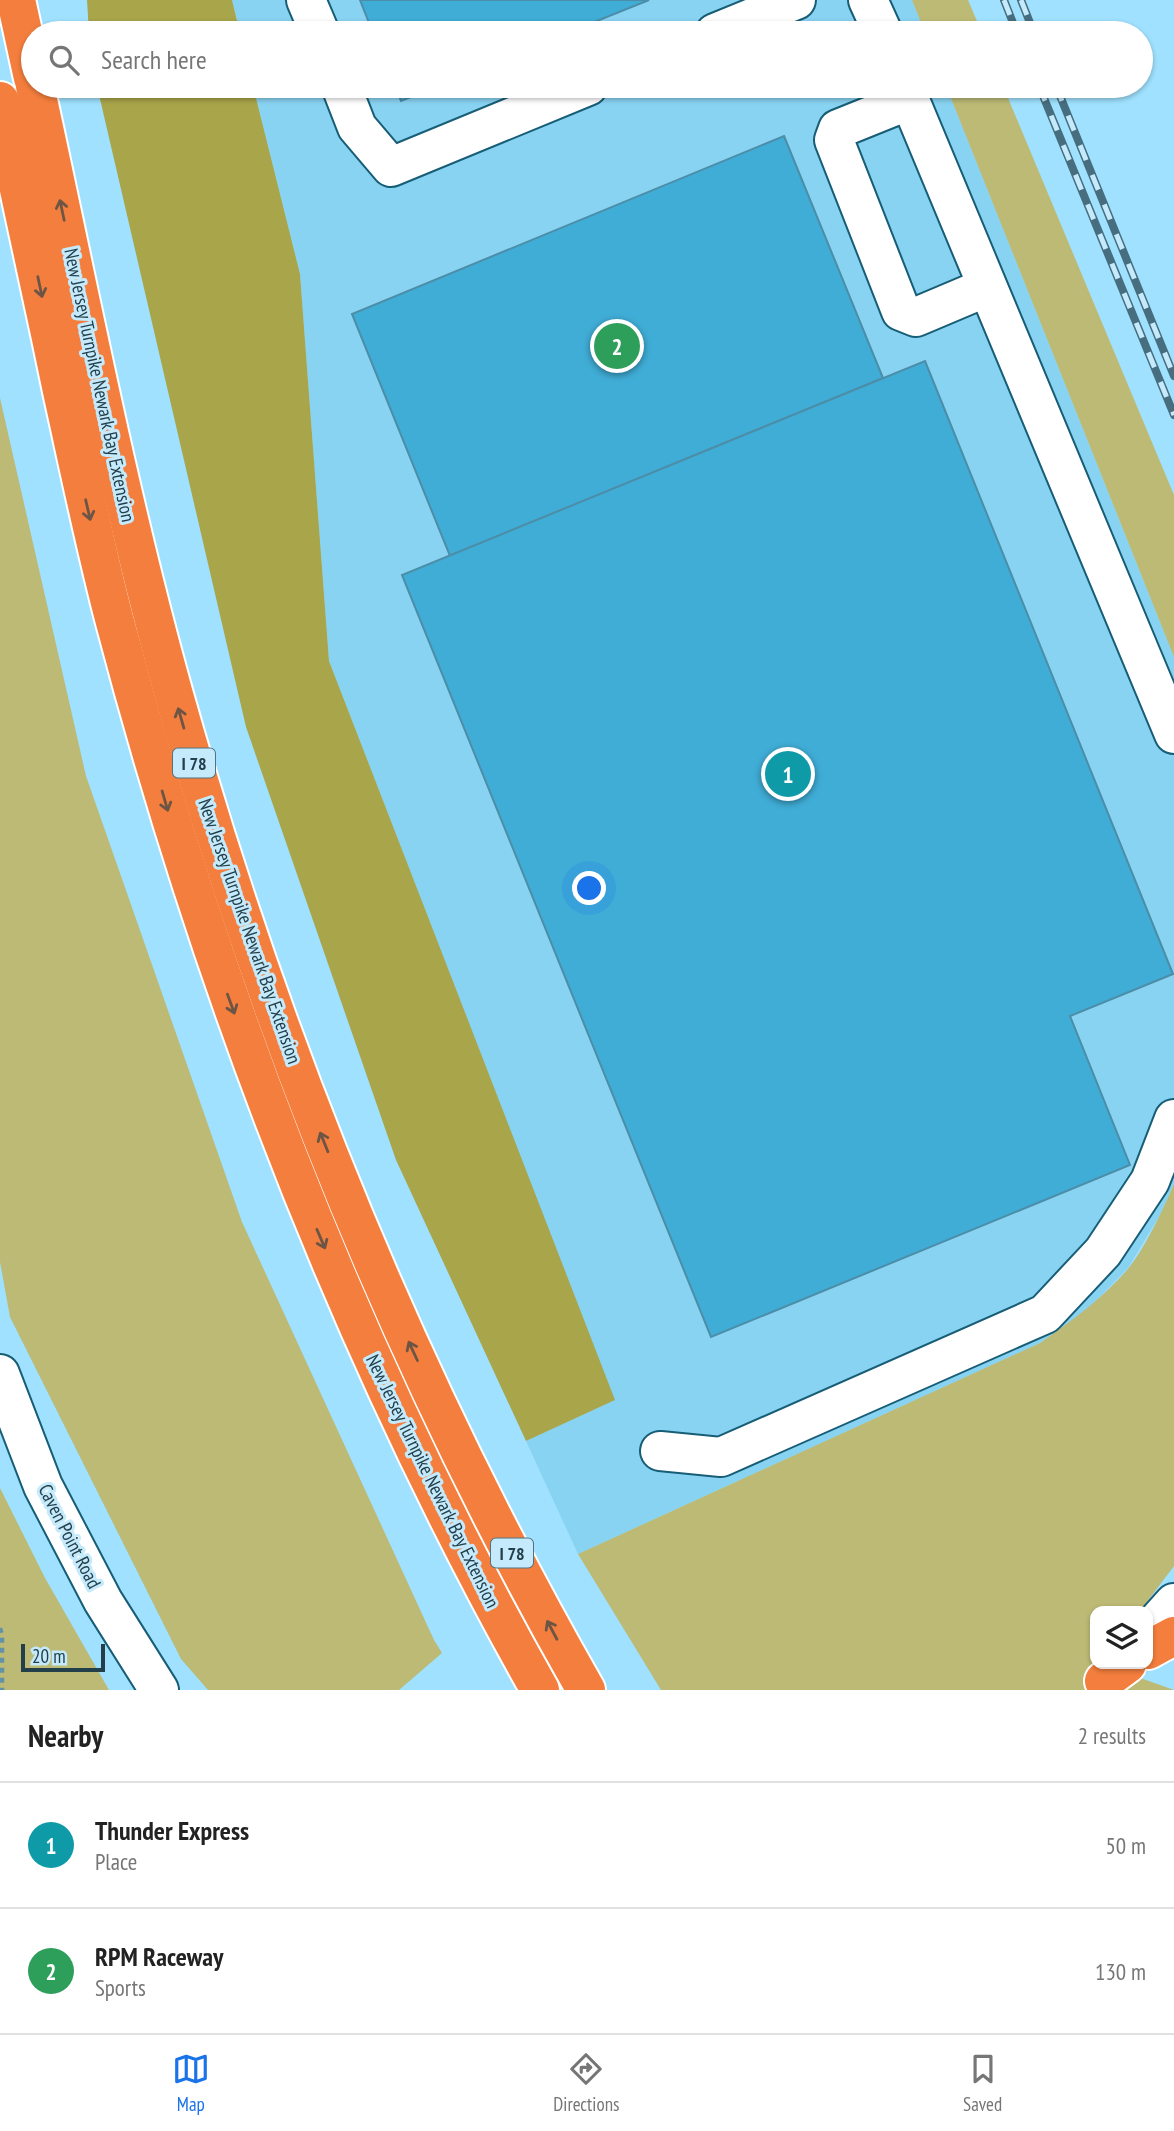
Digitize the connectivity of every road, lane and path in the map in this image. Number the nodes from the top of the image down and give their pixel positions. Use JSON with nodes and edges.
{"nodes":[{"id":1,"x":16,"y":0,"type":"edge"},
{"id":2,"x":306,"y":0,"type":"edge"},
{"id":3,"x":796,"y":0,"type":"edge"},
{"id":4,"x":868,"y":0,"type":"edge"},
{"id":5,"x":315,"y":21,"type":"edge"},
{"id":6,"x":744,"y":21,"type":"edge"},
{"id":7,"x":878,"y":21,"type":"edge"},
{"id":8,"x":21,"y":23,"type":"edge"},
{"id":9,"x":38,"y":98,"type":"edge"},
{"id":10,"x":346,"y":98,"type":"edge"},
{"id":11,"x":559,"y":98,"type":"edge"},
{"id":12,"x":897,"y":98,"type":"edge"},
{"id":13,"x":909,"y":98,"type":"edge"},
{"id":14,"x":0,"y":101,"type":"edge"},
{"id":15,"x":987,"y":287,"type":"junction"},
{"id":16,"x":1174,"y":734,"type":"edge"},
{"id":17,"x":1174,"y":1119,"type":"edge"},
{"id":18,"x":0,"y":1374,"type":"edge"},
{"id":19,"x":660,"y":1451,"type":"dead end"},
{"id":20,"x":1174,"y":1603,"type":"edge"},
{"id":21,"x":1153,"y":1626,"type":"edge"},
{"id":22,"x":0,"y":1628,"type":"edge"},
{"id":23,"x":1174,"y":1636,"type":"edge"},
{"id":24,"x":1153,"y":1647,"type":"edge"},
{"id":25,"x":2,"y":1690,"type":"edge"},
{"id":26,"x":159,"y":1690,"type":"edge"},
{"id":27,"x":540,"y":1690,"type":"edge"},
{"id":28,"x":586,"y":1690,"type":"edge"}],
"edges":[{"from":1,"to":8,"type":"highway"},
{"from":2,"to":5,"type":"street"},
{"from":3,"to":6,"type":"street"},
{"from":4,"to":7,"type":"street"},
{"from":28,"to":9,"type":"highway","name":"New Jersey Turnpike Newark Bay Extension","number":"I 78","one_way":true},
{"from":10,"to":11,"type":"street"},
{"from":12,"to":15,"type":"street"},
{"from":13,"to":15,"type":"street"},
{"from":14,"to":27,"type":"highway","name":"New Jersey Turnpike Newark Bay Extension","number":"I 78","one_way":true},
{"from":15,"to":16,"type":"street"},
{"from":17,"to":19,"type":"street"},
{"from":18,"to":26,"type":"street","name":"Caven Point Road"},
{"from":20,"to":21,"type":"street"},
{"from":22,"to":25,"type":"path"},
{"from":23,"to":24,"type":"highway"}]}
